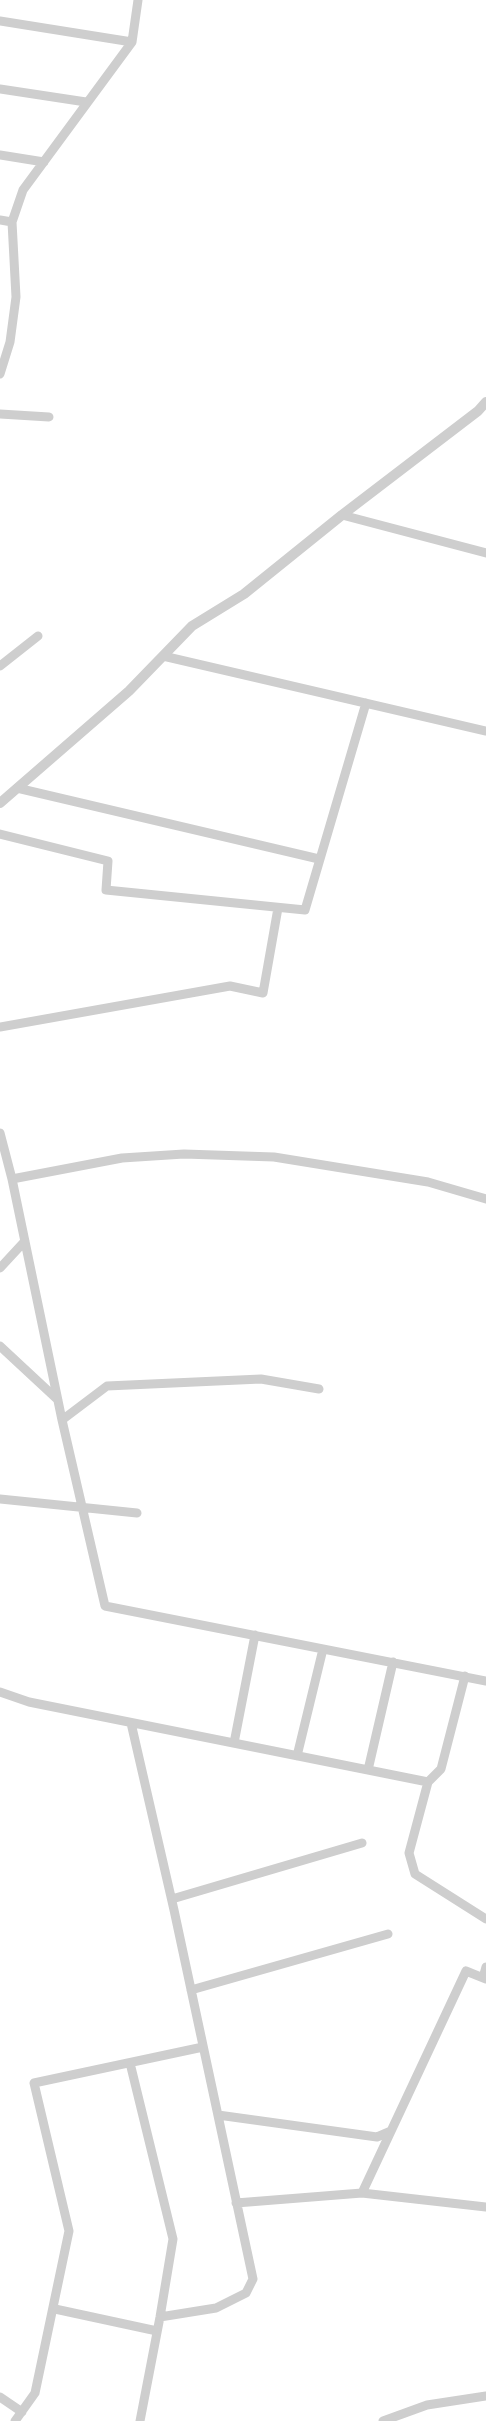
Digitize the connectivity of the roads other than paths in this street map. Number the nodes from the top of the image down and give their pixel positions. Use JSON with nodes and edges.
{"nodes":[{"id":1,"x":138,"y":0,"type":"edge"},
{"id":2,"x":0,"y":21,"type":"edge"},
{"id":3,"x":132,"y":42,"type":"junction"},
{"id":4,"x":0,"y":89,"type":"edge"},
{"id":5,"x":86,"y":102,"type":"junction"},
{"id":6,"x":0,"y":155,"type":"edge"},
{"id":7,"x":44,"y":162,"type":"junction"},
{"id":8,"x":0,"y":220,"type":"edge"},
{"id":9,"x":12,"y":222,"type":"junction"},
{"id":10,"x":0,"y":374,"type":"edge"},
{"id":11,"x":486,"y":402,"type":"edge"},
{"id":12,"x":482,"y":412,"type":"edge"},
{"id":13,"x":0,"y":414,"type":"edge"},
{"id":14,"x":48,"y":417,"type":"dead end"},
{"id":15,"x":342,"y":515,"type":"junction"},
{"id":16,"x":486,"y":552,"type":"edge"},
{"id":17,"x":38,"y":636,"type":"dead end"},
{"id":18,"x":163,"y":656,"type":"junction"},
{"id":19,"x":0,"y":666,"type":"edge"},
{"id":20,"x":366,"y":703,"type":"junction"},
{"id":21,"x":486,"y":731,"type":"edge"},
{"id":22,"x":17,"y":788,"type":"junction"},
{"id":23,"x":0,"y":803,"type":"edge"},
{"id":24,"x":0,"y":834,"type":"edge"},
{"id":25,"x":319,"y":858,"type":"junction"},
{"id":26,"x":278,"y":908,"type":"junction"},
{"id":27,"x":0,"y":1027,"type":"edge"},
{"id":28,"x":0,"y":1133,"type":"edge"},
{"id":29,"x":12,"y":1179,"type":"junction"},
{"id":30,"x":486,"y":1199,"type":"edge"},
{"id":31,"x":25,"y":1241,"type":"junction"},
{"id":32,"x":0,"y":1268,"type":"edge"},
{"id":33,"x":0,"y":1346,"type":"edge"},
{"id":34,"x":319,"y":1389,"type":"dead end"},
{"id":35,"x":58,"y":1400,"type":"junction"},
{"id":36,"x":62,"y":1420,"type":"junction"},
{"id":37,"x":0,"y":1499,"type":"edge"},
{"id":38,"x":82,"y":1507,"type":"junction"},
{"id":39,"x":137,"y":1513,"type":"dead end"},
{"id":40,"x":255,"y":1635,"type":"junction"},
{"id":41,"x":323,"y":1649,"type":"junction"},
{"id":42,"x":393,"y":1662,"type":"junction"},
{"id":43,"x":464,"y":1676,"type":"junction"},
{"id":44,"x":486,"y":1681,"type":"edge"},
{"id":45,"x":0,"y":1692,"type":"edge"},
{"id":46,"x":131,"y":1723,"type":"junction"},
{"id":47,"x":234,"y":1743,"type":"junction"},
{"id":48,"x":297,"y":1756,"type":"junction"},
{"id":49,"x":368,"y":1770,"type":"junction"},
{"id":50,"x":428,"y":1782,"type":"junction"},
{"id":51,"x":362,"y":1843,"type":"dead end"},
{"id":52,"x":172,"y":1899,"type":"junction"},
{"id":53,"x":486,"y":1919,"type":"edge"},
{"id":54,"x":388,"y":1934,"type":"dead end"},
{"id":55,"x":486,"y":1967,"type":"edge"},
{"id":56,"x":484,"y":1978,"type":"edge"},
{"id":57,"x":191,"y":1990,"type":"junction"},
{"id":58,"x":203,"y":2047,"type":"junction"},
{"id":59,"x":130,"y":2062,"type":"junction"},
{"id":60,"x":218,"y":2115,"type":"junction"},
{"id":61,"x":391,"y":2132,"type":"junction"},
{"id":62,"x":362,"y":2193,"type":"junction"},
{"id":63,"x":236,"y":2203,"type":"junction"},
{"id":64,"x":486,"y":2207,"type":"edge"},
{"id":65,"x":55,"y":2309,"type":"junction"},
{"id":66,"x":160,"y":2318,"type":"junction"},
{"id":67,"x":157,"y":2331,"type":"junction"},
{"id":68,"x":486,"y":2396,"type":"edge"},
{"id":69,"x":0,"y":2397,"type":"edge"},
{"id":70,"x":22,"y":2412,"type":"junction"},
{"id":71,"x":16,"y":2421,"type":"edge"},
{"id":72,"x":140,"y":2421,"type":"edge"},
{"id":73,"x":383,"y":2421,"type":"edge"}],
"edges":[{"from":1,"to":3,"type":"street"},
{"from":2,"to":3,"type":"street"},
{"from":3,"to":5,"type":"street"},
{"from":4,"to":5,"type":"street"},
{"from":5,"to":7,"type":"street"},
{"from":6,"to":7,"type":"street"},
{"from":7,"to":9,"type":"street"},
{"from":8,"to":9,"type":"street"},
{"from":9,"to":10,"type":"street"},
{"from":11,"to":12,"type":"street"},
{"from":12,"to":15,"type":"street"},
{"from":13,"to":14,"type":"street"},
{"from":15,"to":16,"type":"street"},
{"from":15,"to":18,"type":"street"},
{"from":17,"to":19,"type":"street"},
{"from":18,"to":20,"type":"street"},
{"from":18,"to":22,"type":"street"},
{"from":20,"to":21,"type":"street"},
{"from":20,"to":25,"type":"street"},
{"from":22,"to":23,"type":"street"},
{"from":22,"to":25,"type":"street"},
{"from":24,"to":26,"type":"street"},
{"from":25,"to":26,"type":"street"},
{"from":26,"to":27,"type":"street"},
{"from":28,"to":29,"type":"street"},
{"from":29,"to":30,"type":"street"},
{"from":29,"to":31,"type":"street"},
{"from":31,"to":32,"type":"street"},
{"from":31,"to":35,"type":"street"},
{"from":33,"to":35,"type":"street"},
{"from":34,"to":36,"type":"street"},
{"from":35,"to":36,"type":"street"},
{"from":36,"to":38,"type":"street"},
{"from":37,"to":38,"type":"street"},
{"from":38,"to":39,"type":"street"},
{"from":38,"to":40,"type":"street"},
{"from":40,"to":41,"type":"street"},
{"from":40,"to":47,"type":"street"},
{"from":41,"to":42,"type":"street"},
{"from":41,"to":48,"type":"street"},
{"from":42,"to":43,"type":"street"},
{"from":42,"to":49,"type":"street"},
{"from":43,"to":44,"type":"street"},
{"from":43,"to":50,"type":"street"},
{"from":45,"to":46,"type":"street"},
{"from":46,"to":47,"type":"street"},
{"from":46,"to":52,"type":"street"},
{"from":47,"to":48,"type":"street"},
{"from":48,"to":49,"type":"street"},
{"from":49,"to":50,"type":"street"},
{"from":50,"to":53,"type":"street"},
{"from":51,"to":52,"type":"street"},
{"from":52,"to":57,"type":"street"},
{"from":54,"to":57,"type":"street"},
{"from":55,"to":56,"type":"street"},
{"from":56,"to":61,"type":"street"},
{"from":57,"to":58,"type":"street"},
{"from":58,"to":59,"type":"street"},
{"from":58,"to":60,"type":"street"},
{"from":59,"to":65,"type":"street"},
{"from":59,"to":66,"type":"street"},
{"from":60,"to":61,"type":"street"},
{"from":60,"to":63,"type":"street"},
{"from":61,"to":62,"type":"street"},
{"from":62,"to":63,"type":"street"},
{"from":62,"to":64,"type":"street"},
{"from":63,"to":66,"type":"street"},
{"from":65,"to":67,"type":"street"},
{"from":65,"to":70,"type":"street"},
{"from":66,"to":67,"type":"street"},
{"from":67,"to":72,"type":"street"},
{"from":68,"to":73,"type":"street"},
{"from":69,"to":70,"type":"street"},
{"from":70,"to":71,"type":"street"}]}
